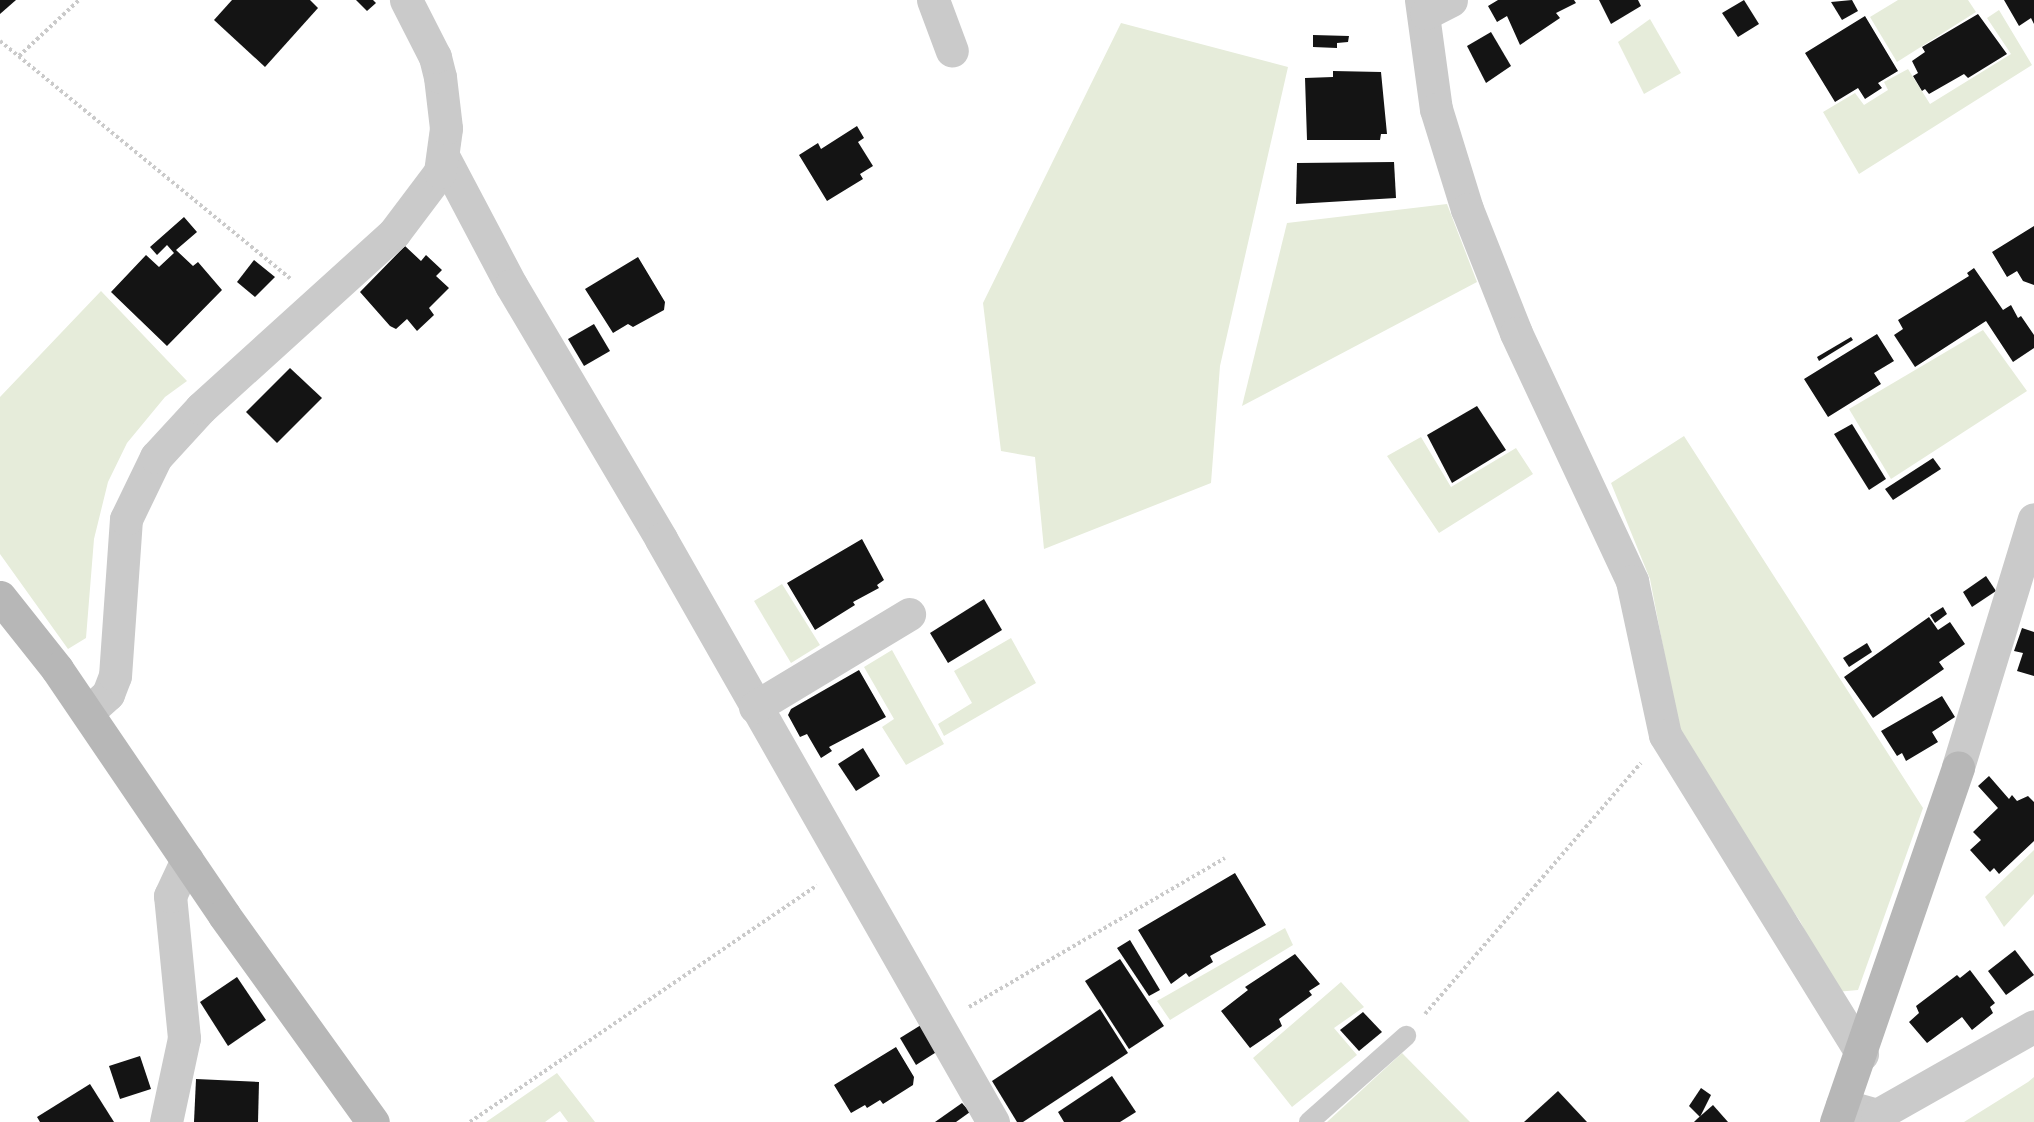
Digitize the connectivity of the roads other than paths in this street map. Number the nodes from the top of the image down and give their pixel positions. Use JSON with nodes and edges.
{"nodes":[{"id":1,"x":406,"y":0,"type":"edge"},
{"id":2,"x":933,"y":0,"type":"edge"},
{"id":3,"x":1433,"y":4,"type":"edge"},
{"id":4,"x":952,"y":51,"type":"dead end"},
{"id":5,"x":444,"y":158,"type":"junction"},
{"id":6,"x":2034,"y":519,"type":"edge"},
{"id":7,"x":0,"y":597,"type":"edge"},
{"id":8,"x":909,"y":614,"type":"dead end"},
{"id":9,"x":755,"y":707,"type":"junction"},
{"id":10,"x":88,"y":712,"type":"junction"},
{"id":11,"x":187,"y":860,"type":"junction"},
{"id":12,"x":2034,"y":1026,"type":"edge"},
{"id":13,"x":1406,"y":1036,"type":"road end"},
{"id":14,"x":1862,"y":1054,"type":"junction"},
{"id":15,"x":1839,"y":1114,"type":"edge"},
{"id":16,"x":166,"y":1122,"type":"edge"},
{"id":17,"x":373,"y":1122,"type":"edge"},
{"id":18,"x":993,"y":1122,"type":"edge"},
{"id":19,"x":1309,"y":1122,"type":"edge"}],
"edges":[{"from":1,"to":5,"type":"street"},
{"from":2,"to":4,"type":"street"},
{"from":3,"to":14,"type":"street"},
{"from":5,"to":9,"type":"street"},
{"from":5,"to":10,"type":"street"},
{"from":6,"to":14,"type":"street"},
{"from":7,"to":10,"type":"street"},
{"from":8,"to":9,"type":"street"},
{"from":9,"to":18,"type":"street"},
{"from":10,"to":11,"type":"street"},
{"from":11,"to":16,"type":"street"},
{"from":11,"to":17,"type":"street"},
{"from":12,"to":15,"type":"street"},
{"from":13,"to":19,"type":"lane"},
{"from":14,"to":15,"type":"street"}]}
